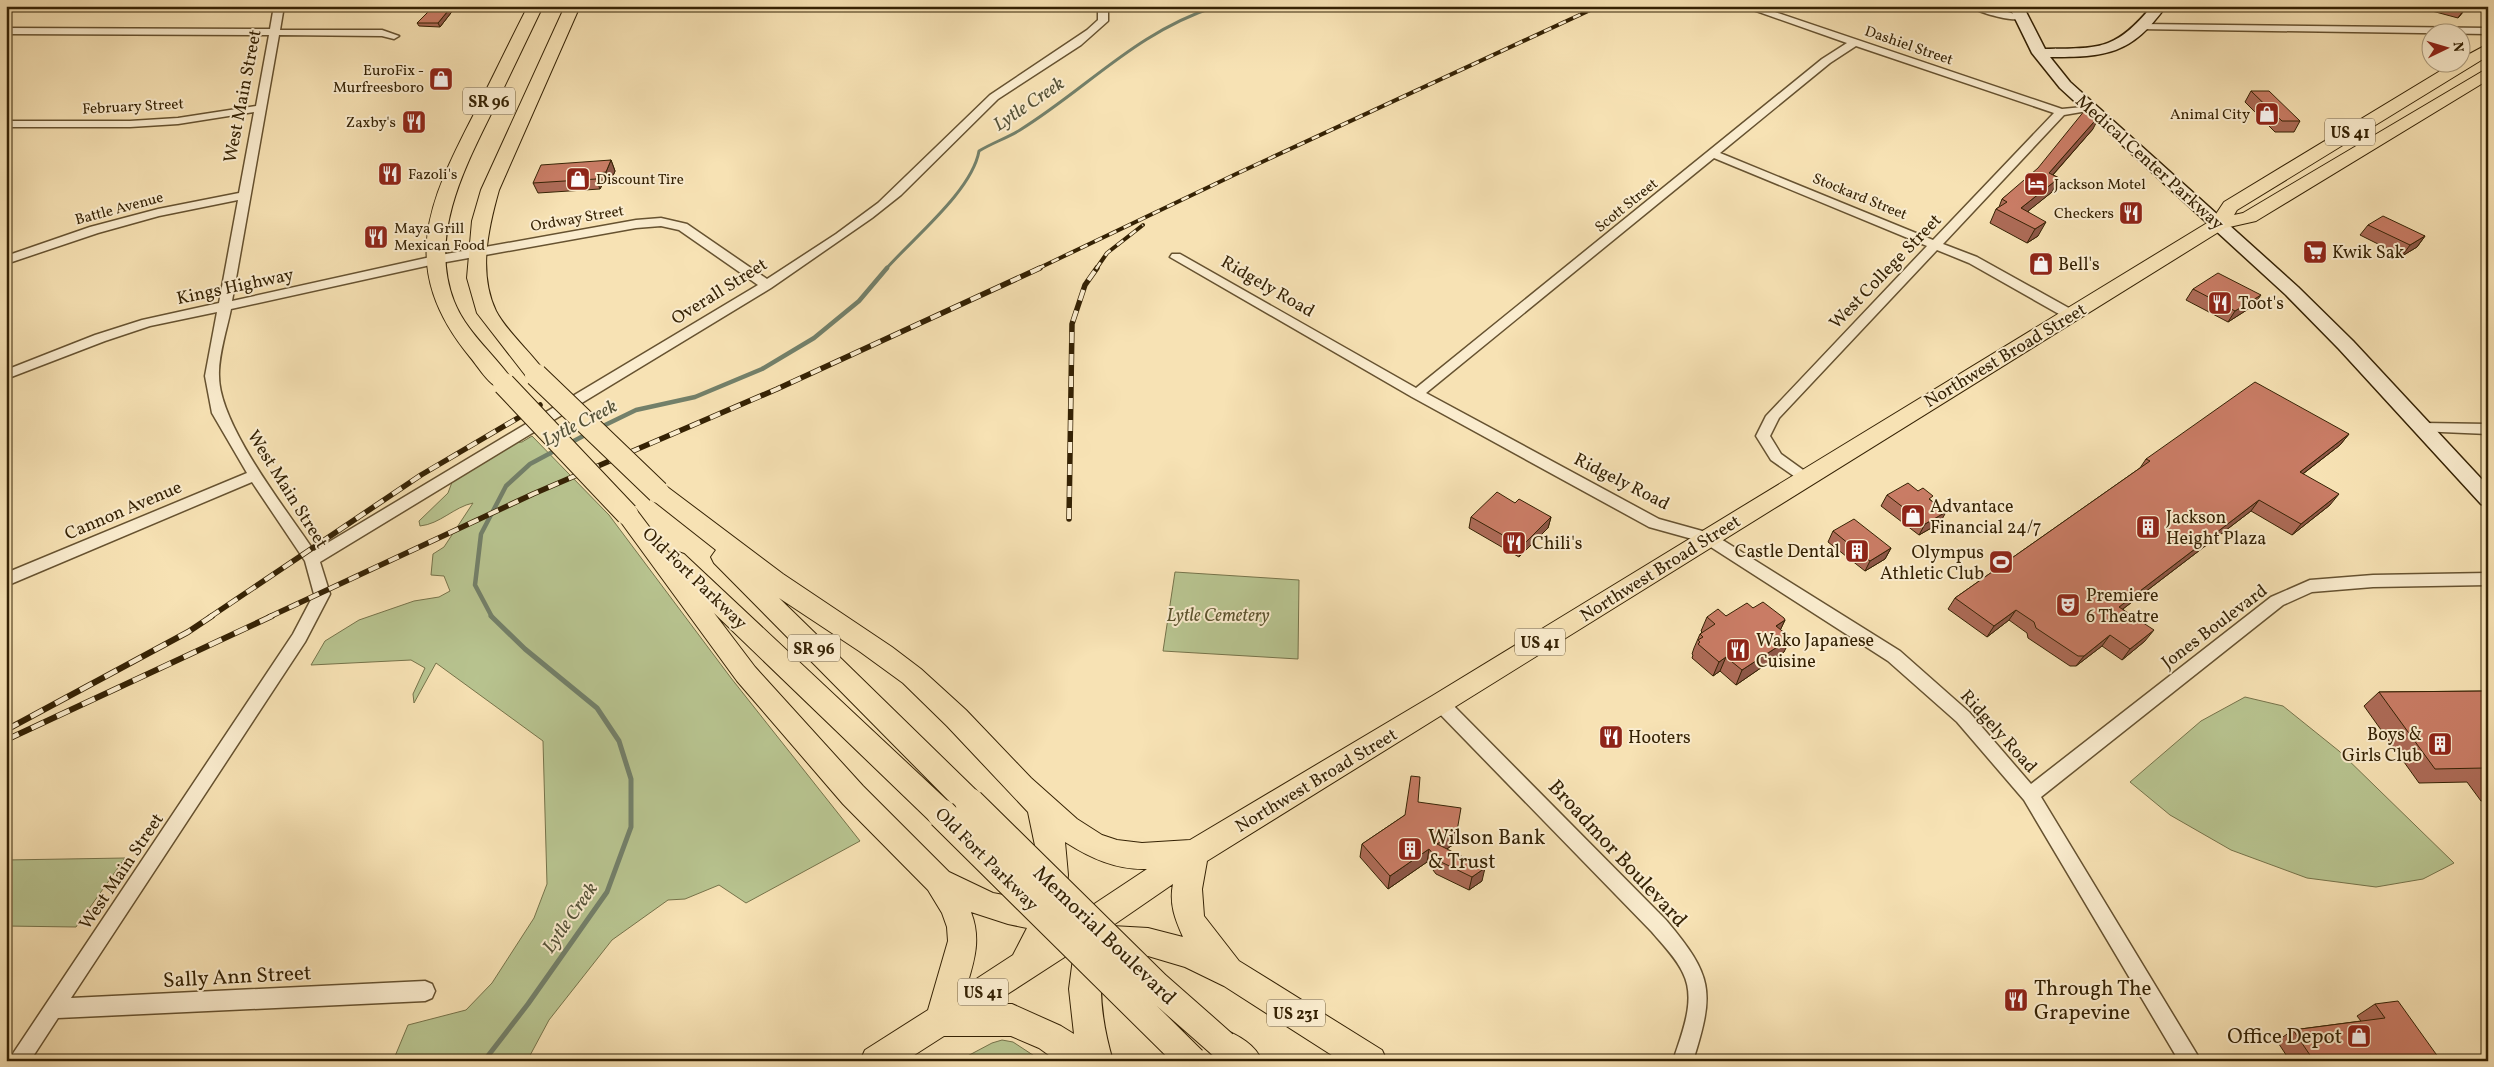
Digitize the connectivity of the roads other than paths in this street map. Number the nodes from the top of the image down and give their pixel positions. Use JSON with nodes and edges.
{"nodes":[{"id":1,"x":279,"y":6,"type":"edge"},
{"id":2,"x":536,"y":6,"type":"edge"},
{"id":3,"x":574,"y":6,"type":"edge"},
{"id":4,"x":1103,"y":6,"type":"edge"},
{"id":5,"x":1747,"y":6,"type":"edge"},
{"id":6,"x":1975,"y":6,"type":"edge"},
{"id":7,"x":2159,"y":6,"type":"edge"},
{"id":8,"x":2019,"y":12,"type":"edge"},
{"id":9,"x":2141,"y":27,"type":"junction"},
{"id":10,"x":6,"y":31,"type":"edge"},
{"id":11,"x":2488,"y":31,"type":"edge"},
{"id":12,"x":274,"y":32,"type":"junction"},
{"id":13,"x":394,"y":36,"type":"dead end"},
{"id":14,"x":1855,"y":42,"type":"junction"},
{"id":15,"x":2488,"y":49,"type":"edge"},
{"id":16,"x":2039,"y":53,"type":"junction"},
{"id":17,"x":2488,"y":72,"type":"edge"},
{"id":18,"x":2437,"y":79,"type":"junction"},
{"id":19,"x":2461,"y":89,"type":"junction"},
{"id":20,"x":2393,"y":106,"type":"junction"},
{"id":21,"x":260,"y":108,"type":"junction"},
{"id":22,"x":2090,"y":108,"type":"junction"},
{"id":23,"x":2061,"y":112,"type":"junction"},
{"id":24,"x":2417,"y":116,"type":"junction"},
{"id":25,"x":6,"y":124,"type":"edge"},
{"id":26,"x":1713,"y":154,"type":"junction"},
{"id":27,"x":243,"y":196,"type":"junction"},
{"id":28,"x":2220,"y":224,"type":"junction"},
{"id":29,"x":1937,"y":244,"type":"junction"},
{"id":30,"x":477,"y":252,"type":"junction"},
{"id":31,"x":1176,"y":257,"type":"dead end"},
{"id":32,"x":6,"y":260,"type":"edge"},
{"id":33,"x":435,"y":260,"type":"junction"},
{"id":34,"x":767,"y":285,"type":"junction"},
{"id":35,"x":224,"y":308,"type":"junction"},
{"id":36,"x":2071,"y":315,"type":"junction"},
{"id":37,"x":6,"y":375,"type":"edge"},
{"id":38,"x":1417,"y":394,"type":"junction"},
{"id":39,"x":2423,"y":428,"type":"junction"},
{"id":40,"x":2488,"y":430,"type":"edge"},
{"id":41,"x":255,"y":475,"type":"junction"},
{"id":42,"x":1806,"y":477,"type":"junction"},
{"id":43,"x":658,"y":492,"type":"junction"},
{"id":44,"x":2488,"y":499,"type":"edge"},
{"id":45,"x":627,"y":514,"type":"junction"},
{"id":46,"x":1708,"y":538,"type":"junction"},
{"id":47,"x":312,"y":560,"type":"junction"},
{"id":48,"x":2488,"y":579,"type":"edge"},
{"id":49,"x":6,"y":580,"type":"edge"},
{"id":50,"x":1441,"y":704,"type":"junction"},
{"id":51,"x":2030,"y":796,"type":"junction"},
{"id":52,"x":970,"y":803,"type":"joint"},
{"id":53,"x":1039,"y":803,"type":"junction"},
{"id":54,"x":1195,"y":853,"type":"junction"},
{"id":55,"x":938,"y":881,"type":"junction"},
{"id":56,"x":1111,"y":910,"type":"junction"},
{"id":57,"x":1048,"y":916,"type":"junction"},
{"id":58,"x":1092,"y":941,"type":"junction"},
{"id":59,"x":1025,"y":964,"type":"junction"},
{"id":60,"x":1226,"y":968,"type":"junction"},
{"id":61,"x":425,"y":991,"type":"dead end"},
{"id":62,"x":52,"y":1009,"type":"junction"},
{"id":63,"x":940,"y":1020,"type":"junction"},
{"id":64,"x":1235,"y":1053,"type":"edge"},
{"id":65,"x":18,"y":1061,"type":"edge"},
{"id":66,"x":876,"y":1061,"type":"edge"},
{"id":67,"x":1085,"y":1061,"type":"edge"},
{"id":68,"x":1097,"y":1061,"type":"edge"},
{"id":69,"x":1192,"y":1061,"type":"edge"},
{"id":70,"x":1371,"y":1061,"type":"edge"},
{"id":71,"x":1683,"y":1061,"type":"edge"},
{"id":72,"x":2191,"y":1061,"type":"edge"}],
"edges":[{"from":1,"to":12,"type":"street","name":"West Main Street"},
{"from":2,"to":33,"type":"main road","name":"Old Fort Parkway","number":"SR 96"},
{"from":3,"to":30,"type":"main road","name":"Old Fort Parkway","number":"SR 96"},
{"from":4,"to":34,"type":"street","name":"Overall Street"},
{"from":5,"to":14,"type":"street","name":"Dashiel Street"},
{"from":6,"to":8,"type":"street"},
{"from":7,"to":9,"type":"main road"},
{"from":8,"to":16,"type":"main road","name":"Medical Center Parkway"},
{"from":9,"to":11,"type":"street"},
{"from":9,"to":16,"type":"main road"},
{"from":10,"to":12,"type":"street"},
{"from":12,"to":13,"type":"street"},
{"from":12,"to":21,"type":"street","name":"West Main Street"},
{"from":14,"to":23,"type":"street","name":"Dashiel Street"},
{"from":14,"to":26,"type":"street","name":"Scott Street"},
{"from":15,"to":18,"type":"main road","name":"Northwest Broad Street","number":"US 41"},
{"from":16,"to":22,"type":"main road","name":"Medical Center Parkway"},
{"from":17,"to":19,"type":"main road","name":"Northwest Broad Street","number":"US 41"},
{"from":18,"to":19,"type":"main road"},
{"from":18,"to":20,"type":"main road","name":"Northwest Broad Street","number":"US 41"},
{"from":19,"to":24,"type":"main road","name":"Northwest Broad Street","number":"US 41"},
{"from":20,"to":24,"type":"main road"},
{"from":20,"to":28,"type":"main road","name":"Northwest Broad Street","number":"US 41"},
{"from":21,"to":25,"type":"street","name":"February Street"},
{"from":21,"to":27,"type":"street","name":"West Main Street"},
{"from":22,"to":23,"type":"street"},
{"from":22,"to":28,"type":"main road","name":"Medical Center Parkway"},
{"from":23,"to":29,"type":"street","name":"West College Street"},
{"from":24,"to":28,"type":"main road","name":"Northwest Broad Street","number":"US 41"},
{"from":26,"to":29,"type":"street","name":"Stockard Street"},
{"from":26,"to":38,"type":"street","name":"Scott Street"},
{"from":27,"to":32,"type":"street","name":"Battle Avenue"},
{"from":27,"to":35,"type":"street","name":"West Main Street"},
{"from":28,"to":36,"type":"main road","name":"Northwest Broad Street","number":"US 41"},
{"from":28,"to":39,"type":"main road","name":"Medical Center Parkway"},
{"from":29,"to":36,"type":"street","name":"Stockard Street"},
{"from":29,"to":42,"type":"street","name":"West College Street"},
{"from":30,"to":33,"type":"street","name":"Kings Highway"},
{"from":30,"to":34,"type":"street","name":"Ordway Street"},
{"from":30,"to":43,"type":"main road","name":"Old Fort Parkway","number":"SR 96","bridge":true},
{"from":31,"to":38,"type":"street","name":"Ridgely Road"},
{"from":33,"to":35,"type":"street","name":"Kings Highway"},
{"from":33,"to":45,"type":"main road","name":"Old Fort Parkway","number":"SR 96","bridge":true},
{"from":34,"to":47,"type":"street","name":"Overall Street"},
{"from":35,"to":37,"type":"street","name":"Kings Highway"},
{"from":35,"to":41,"type":"street","name":"West Main Street"},
{"from":36,"to":42,"type":"main road","name":"Northwest Broad Street","number":"US 41"},
{"from":38,"to":46,"type":"street","name":"Ridgely Road"},
{"from":39,"to":40,"type":"street"},
{"from":39,"to":44,"type":"main road","name":"Medical Center Parkway"},
{"from":41,"to":47,"type":"street","name":"West Main Street"},
{"from":41,"to":49,"type":"street","name":"Cannon Avenue"},
{"from":42,"to":46,"type":"main road","name":"Northwest Broad Street","number":"US 41"},
{"from":43,"to":52,"type":"main road","name":"Old Fort Parkway","number":"SR 96"},
{"from":43,"to":53,"type":"main road"},
{"from":45,"to":55,"type":"main road"},
{"from":45,"to":69,"type":"main road","name":"Old Fort Parkway","number":"SR 96","bridge":true},
{"from":46,"to":50,"type":"main road","name":"Northwest Broad Street","number":"US 41"},
{"from":46,"to":51,"type":"street","name":"Ridgely Road"},
{"from":47,"to":62,"type":"street","name":"West Main Street"},
{"from":48,"to":51,"type":"street","name":"Jones Boulevard"},
{"from":50,"to":54,"type":"main road","name":"Northwest Broad Street","number":"US 41"},
{"from":50,"to":71,"type":"street","name":"Broadmor Boulevard"},
{"from":51,"to":72,"type":"street","name":"Ridgely Road"},
{"from":52,"to":64,"type":"main road","name":"Memorial Boulevard","number":"SR 96","bridge":true},
{"from":53,"to":54,"type":"main road"},
{"from":53,"to":57,"type":"main road"},
{"from":54,"to":56,"type":"main road","name":"Northwest Broad Street","number":"US 41"},
{"from":54,"to":60,"type":"main road"},
{"from":55,"to":57,"type":"main road"},
{"from":55,"to":63,"type":"main road"},
{"from":56,"to":57,"type":"main road"},
{"from":56,"to":58,"type":"main road"},
{"from":56,"to":59,"type":"main road","name":"Northwest Broad Street","number":"US 41"},
{"from":57,"to":59,"type":"main road"},
{"from":58,"to":59,"type":"main road"},
{"from":58,"to":60,"type":"main road"},
{"from":58,"to":68,"type":"main road"},
{"from":59,"to":63,"type":"main road","name":"Northwest Broad Street","number":"US 41"},
{"from":60,"to":70,"type":"main road","number":"US 231"},
{"from":61,"to":62,"type":"street","name":"Sally Ann Street"},
{"from":62,"to":65,"type":"street","name":"West Main Street"},
{"from":63,"to":66,"type":"main road","name":"Northwest Broad Street","number":"US 41"},
{"from":63,"to":67,"type":"main road"}]}
